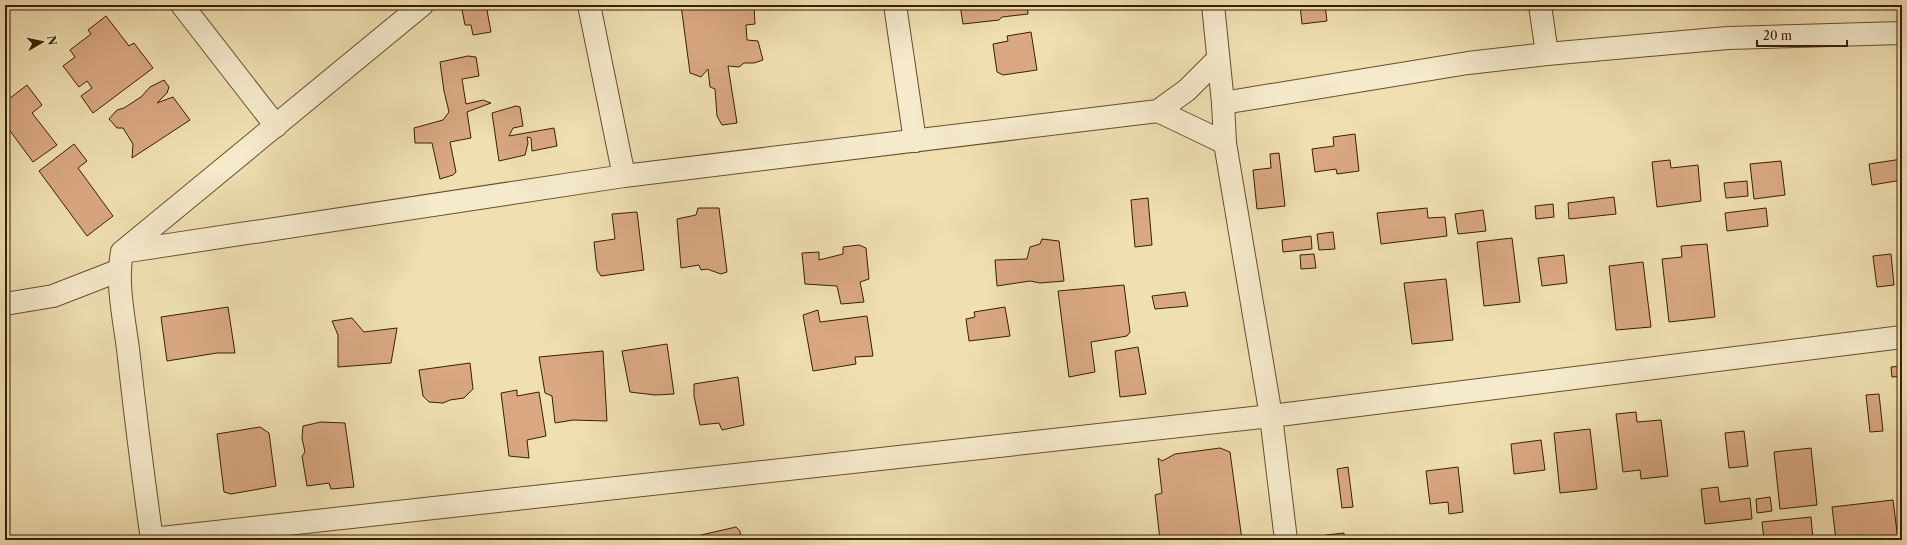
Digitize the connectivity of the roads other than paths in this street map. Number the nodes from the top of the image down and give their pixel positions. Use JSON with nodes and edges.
{"nodes":[{"id":1,"x":182,"y":5,"type":"edge"},
{"id":2,"x":422,"y":5,"type":"edge"},
{"id":3,"x":589,"y":5,"type":"edge"},
{"id":4,"x":895,"y":5,"type":"edge"},
{"id":5,"x":1213,"y":5,"type":"edge"},
{"id":6,"x":1540,"y":5,"type":"edge"},
{"id":7,"x":1902,"y":33,"type":"edge"},
{"id":8,"x":1548,"y":54,"type":"junction"},
{"id":9,"x":1218,"y":59,"type":"junction"},
{"id":10,"x":1223,"y":103,"type":"junction"},
{"id":11,"x":1158,"y":111,"type":"junction"},
{"id":12,"x":276,"y":126,"type":"junction"},
{"id":13,"x":915,"y":140,"type":"junction"},
{"id":14,"x":1225,"y":143,"type":"junction"},
{"id":15,"x":624,"y":176,"type":"junction"},
{"id":16,"x":121,"y":261,"type":"junction"},
{"id":17,"x":5,"y":304,"type":"edge"},
{"id":18,"x":1902,"y":337,"type":"edge"},
{"id":19,"x":1271,"y":416,"type":"junction"},
{"id":20,"x":152,"y":540,"type":"edge"},
{"id":21,"x":1286,"y":540,"type":"edge"}],
"edges":[{"from":1,"to":12,"type":"street"},
{"from":2,"to":12,"type":"street"},
{"from":3,"to":15,"type":"street"},
{"from":4,"to":13,"type":"street"},
{"from":5,"to":9,"type":"street"},
{"from":6,"to":8,"type":"street"},
{"from":7,"to":8,"type":"street"},
{"from":8,"to":10,"type":"street"},
{"from":9,"to":10,"type":"street"},
{"from":9,"to":11,"type":"street"},
{"from":10,"to":14,"type":"street"},
{"from":11,"to":13,"type":"street"},
{"from":11,"to":14,"type":"street"},
{"from":12,"to":16,"type":"street"},
{"from":13,"to":15,"type":"street"},
{"from":14,"to":19,"type":"street"},
{"from":15,"to":16,"type":"street"},
{"from":16,"to":17,"type":"street"},
{"from":16,"to":20,"type":"street"},
{"from":18,"to":19,"type":"street"},
{"from":19,"to":20,"type":"street"},
{"from":19,"to":21,"type":"street"}]}
